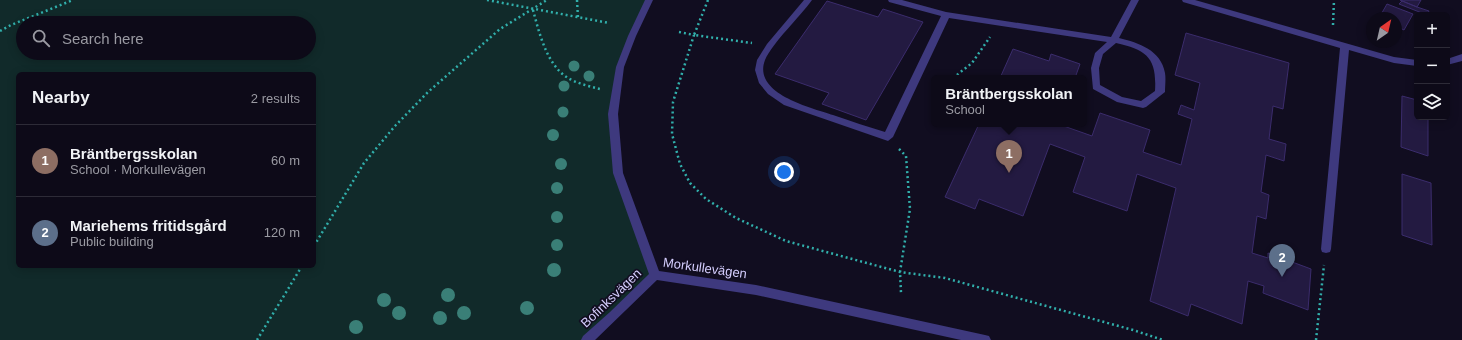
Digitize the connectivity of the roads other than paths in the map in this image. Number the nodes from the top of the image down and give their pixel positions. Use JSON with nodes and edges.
{"nodes":[{"id":1,"x":649,"y":0,"type":"edge"},
{"id":2,"x":808,"y":0,"type":"edge"},
{"id":3,"x":892,"y":0,"type":"edge"},
{"id":4,"x":1135,"y":0,"type":"edge"},
{"id":5,"x":1186,"y":0,"type":"edge"},
{"id":6,"x":946,"y":15,"type":"junction"},
{"id":7,"x":1114,"y":40,"type":"junction"},
{"id":8,"x":1344,"y":46,"type":"junction"},
{"id":9,"x":1462,"y":57,"type":"edge"},
{"id":10,"x":1450,"y":62,"type":"edge"},
{"id":11,"x":1414,"y":63,"type":"edge"},
{"id":12,"x":1326,"y":249,"type":"road end"},
{"id":13,"x":655,"y":275,"type":"junction"},
{"id":14,"x":587,"y":340,"type":"edge"},
{"id":15,"x":985,"y":340,"type":"edge"}],
"edges":[{"from":1,"to":13,"type":"street","name":"Morkullevägen"},
{"from":2,"to":6,"type":"street"},
{"from":3,"to":6,"type":"street"},
{"from":4,"to":7,"type":"street"},
{"from":5,"to":8,"type":"street"},
{"from":6,"to":7,"type":"street"},
{"from":7,"to":7,"type":"street"},
{"from":8,"to":11,"type":"street"},
{"from":8,"to":12,"type":"street"},
{"from":9,"to":10,"type":"street"},
{"from":13,"to":14,"type":"street","name":"Bofinksvägen"},
{"from":13,"to":15,"type":"street","name":"Morkullevägen"}]}
